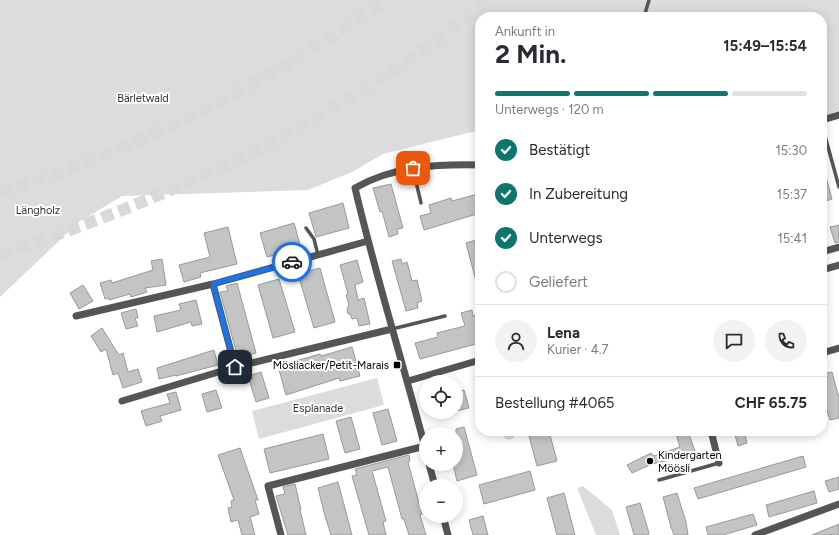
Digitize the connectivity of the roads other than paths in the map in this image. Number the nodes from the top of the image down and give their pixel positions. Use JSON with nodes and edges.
{"nodes":[{"id":1,"x":649,"y":0,"type":"edge"},
{"id":2,"x":645,"y":12,"type":"edge"},
{"id":3,"x":839,"y":115,"type":"edge"},
{"id":4,"x":827,"y":119,"type":"edge"},
{"id":5,"x":827,"y":143,"type":"edge"},
{"id":6,"x":475,"y":165,"type":"edge"},
{"id":7,"x":413,"y":168,"type":"junction"},
{"id":8,"x":839,"y":187,"type":"edge"},
{"id":9,"x":421,"y":203,"type":"dead end"},
{"id":10,"x":306,"y":228,"type":"dead end"},
{"id":11,"x":368,"y":241,"type":"junction"},
{"id":12,"x":839,"y":247,"type":"edge"},
{"id":13,"x":827,"y":251,"type":"edge"},
{"id":14,"x":318,"y":255,"type":"junction"},
{"id":15,"x":839,"y":265,"type":"edge"},
{"id":16,"x":827,"y":269,"type":"edge"},
{"id":17,"x":213,"y":284,"type":"junction"},
{"id":18,"x":76,"y":316,"type":"dead end"},
{"id":19,"x":445,"y":316,"type":"dead end"},
{"id":20,"x":392,"y":329,"type":"junction"},
{"id":21,"x":839,"y":348,"type":"edge"},
{"id":22,"x":827,"y":352,"type":"edge"},
{"id":23,"x":475,"y":361,"type":"edge"},
{"id":24,"x":235,"y":367,"type":"junction"},
{"id":25,"x":408,"y":381,"type":"junction"},
{"id":26,"x":122,"y":401,"type":"dead end"},
{"id":27,"x":420,"y":427,"type":"edge"},
{"id":28,"x":712,"y":436,"type":"edge"},
{"id":29,"x":419,"y":450,"type":"edge"},
{"id":30,"x":719,"y":463,"type":"joint"},
{"id":31,"x":658,"y":480,"type":"dead end"},
{"id":32,"x":839,"y":504,"type":"edge"},
{"id":33,"x":445,"y":523,"type":"edge"},
{"id":34,"x":281,"y":535,"type":"edge"},
{"id":35,"x":448,"y":535,"type":"edge"},
{"id":36,"x":755,"y":535,"type":"edge"}],
"edges":[{"from":1,"to":2,"type":"lane"},
{"from":3,"to":4,"type":"street"},
{"from":5,"to":8,"type":"lane"},
{"from":6,"to":7,"type":"street"},
{"from":7,"to":9,"type":"lane"},
{"from":7,"to":11,"type":"street"},
{"from":10,"to":14,"type":"lane"},
{"from":11,"to":14,"type":"street"},
{"from":11,"to":20,"type":"street"},
{"from":12,"to":13,"type":"street"},
{"from":14,"to":17,"type":"street"},
{"from":15,"to":16,"type":"street"},
{"from":17,"to":18,"type":"street"},
{"from":17,"to":24,"type":"street"},
{"from":19,"to":20,"type":"lane"},
{"from":20,"to":24,"type":"street"},
{"from":20,"to":25,"type":"street"},
{"from":21,"to":22,"type":"street"},
{"from":23,"to":25,"type":"street"},
{"from":24,"to":26,"type":"street"},
{"from":25,"to":27,"type":"street"},
{"from":28,"to":30,"type":"street"},
{"from":29,"to":34,"type":"street"},
{"from":30,"to":31,"type":"lane"},
{"from":32,"to":36,"type":"street"},
{"from":33,"to":35,"type":"street"}]}
